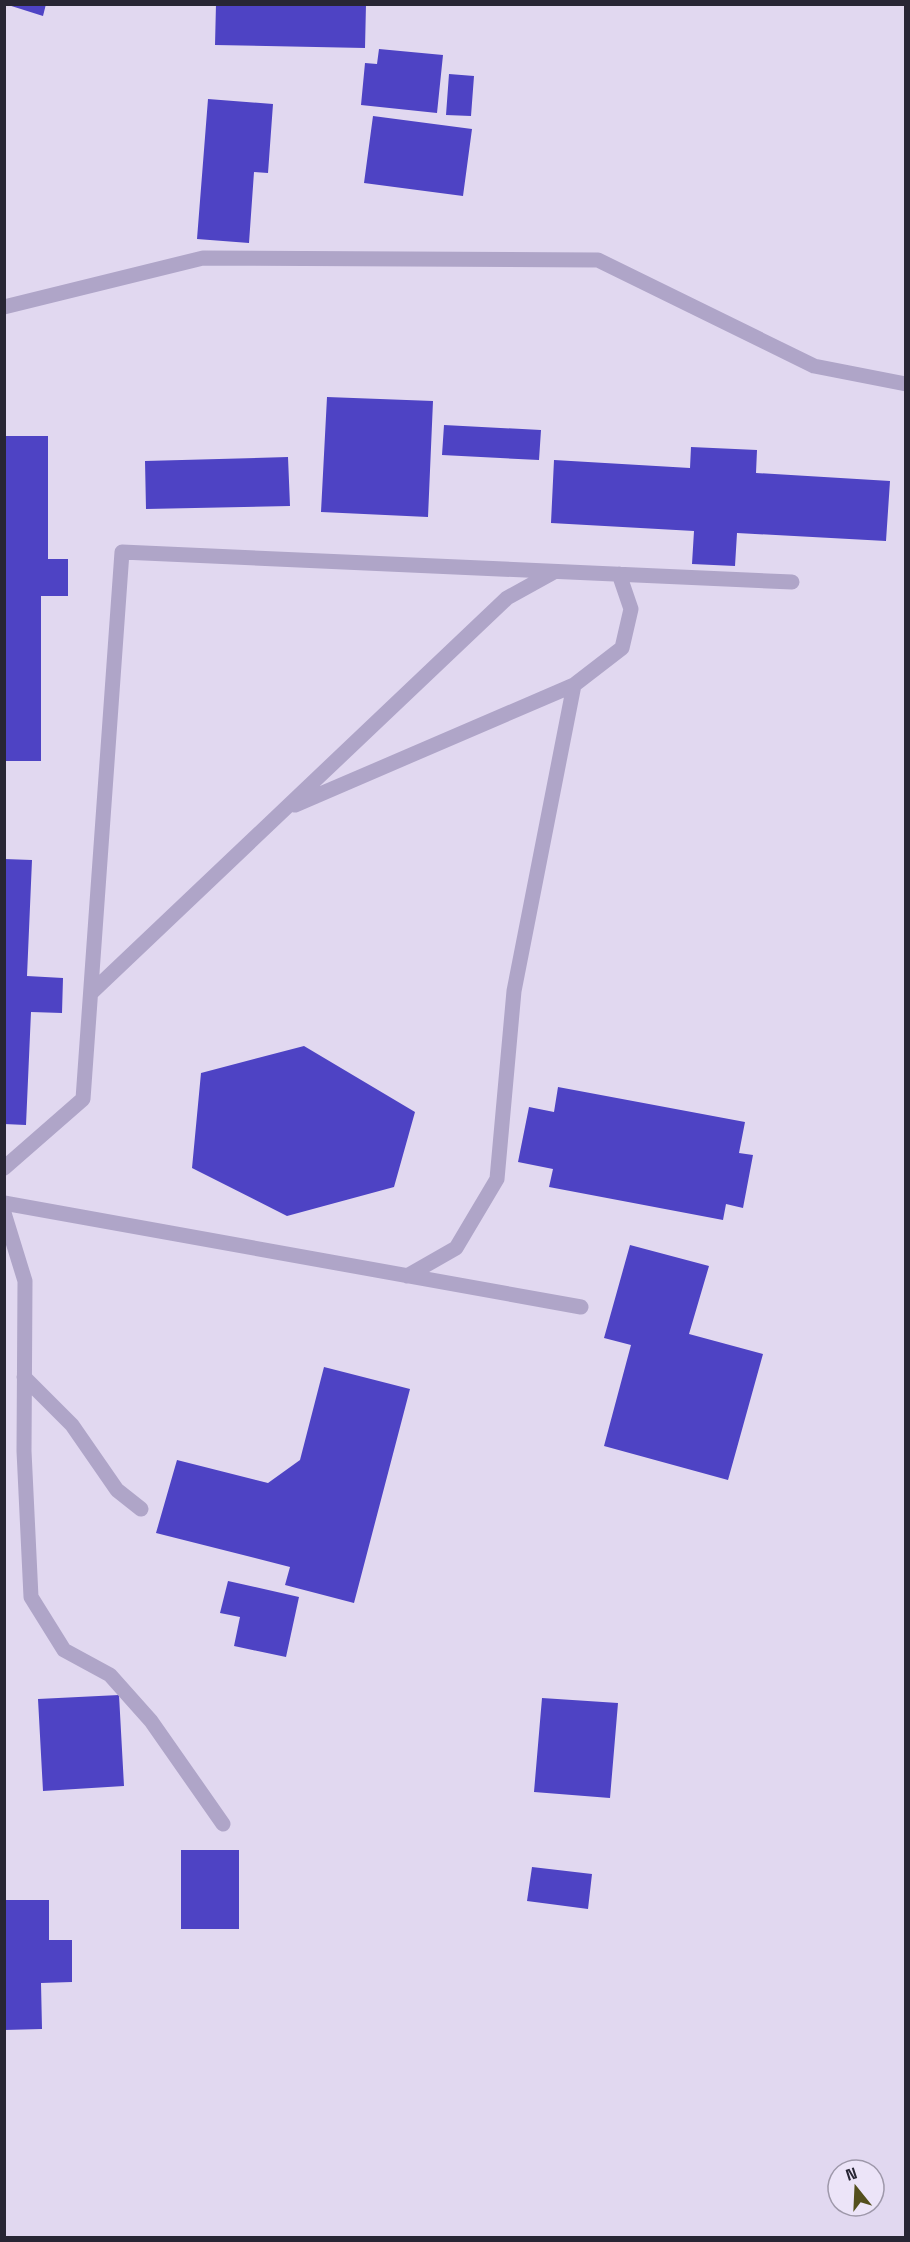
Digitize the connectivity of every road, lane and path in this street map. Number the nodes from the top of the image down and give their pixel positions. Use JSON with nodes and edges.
{"nodes":[{"id":1,"x":4,"y":307,"type":"edge"},
{"id":2,"x":906,"y":384,"type":"edge"},
{"id":3,"x":554,"y":571,"type":"junction"},
{"id":4,"x":619,"y":574,"type":"junction"},
{"id":5,"x":792,"y":582,"type":"dead end"},
{"id":6,"x":574,"y":686,"type":"junction"},
{"id":7,"x":284,"y":810,"type":"junction"},
{"id":8,"x":91,"y":993,"type":"junction"},
{"id":9,"x":4,"y":1167,"type":"edge"},
{"id":10,"x":4,"y":1203,"type":"edge"},
{"id":11,"x":4,"y":1213,"type":"edge"},
{"id":12,"x":407,"y":1276,"type":"junction"},
{"id":13,"x":581,"y":1307,"type":"dead end"},
{"id":14,"x":24,"y":1377,"type":"junction"},
{"id":15,"x":141,"y":1509,"type":"dead end"},
{"id":16,"x":223,"y":1824,"type":"dead end"}],
"edges":[{"from":1,"to":2,"type":"street"},
{"from":3,"to":4,"type":"street"},
{"from":3,"to":7,"type":"street"},
{"from":3,"to":8,"type":"street"},
{"from":4,"to":5,"type":"street"},
{"from":4,"to":6,"type":"street"},
{"from":6,"to":7,"type":"street"},
{"from":6,"to":12,"type":"street"},
{"from":7,"to":8,"type":"street"},
{"from":8,"to":9,"type":"street"},
{"from":10,"to":12,"type":"street"},
{"from":11,"to":14,"type":"street"},
{"from":12,"to":13,"type":"street"},
{"from":14,"to":15,"type":"street"},
{"from":14,"to":16,"type":"street"}]}
